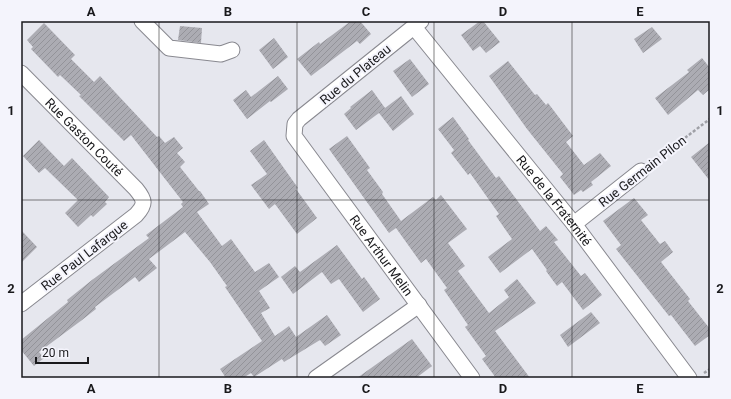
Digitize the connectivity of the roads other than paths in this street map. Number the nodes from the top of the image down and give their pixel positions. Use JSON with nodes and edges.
{"nodes":[{"id":1,"x":142,"y":21,"type":"edge"},
{"id":2,"x":417,"y":24,"type":"edge"},
{"id":3,"x":232,"y":50,"type":"dead end"},
{"id":4,"x":21,"y":73,"type":"edge"},
{"id":5,"x":294,"y":131,"type":"joint"},
{"id":6,"x":641,"y":171,"type":"road end"},
{"id":7,"x":144,"y":203,"type":"joint"},
{"id":8,"x":574,"y":224,"type":"junction"},
{"id":9,"x":21,"y":304,"type":"edge"},
{"id":10,"x":419,"y":305,"type":"junction"},
{"id":11,"x":316,"y":378,"type":"edge"},
{"id":12,"x":472,"y":378,"type":"edge"},
{"id":13,"x":689,"y":378,"type":"edge"}],
"edges":[{"from":1,"to":3,"type":"street"},
{"from":2,"to":5,"type":"street","name":"Rue du Plateau"},
{"from":2,"to":8,"type":"street","name":"Rue de la Fraternité"},
{"from":4,"to":7,"type":"street","name":"Rue Gaston Couté"},
{"from":5,"to":10,"type":"street","name":"Rue Arthur Melin"},
{"from":6,"to":8,"type":"street","name":"Rue Germain Pilon"},
{"from":7,"to":9,"type":"street","name":"Rue Paul Lafargue"},
{"from":8,"to":13,"type":"street","name":"Rue de la Fraternité"},
{"from":10,"to":11,"type":"street"},
{"from":10,"to":12,"type":"street","name":"Rue Arthur Melin"}]}
